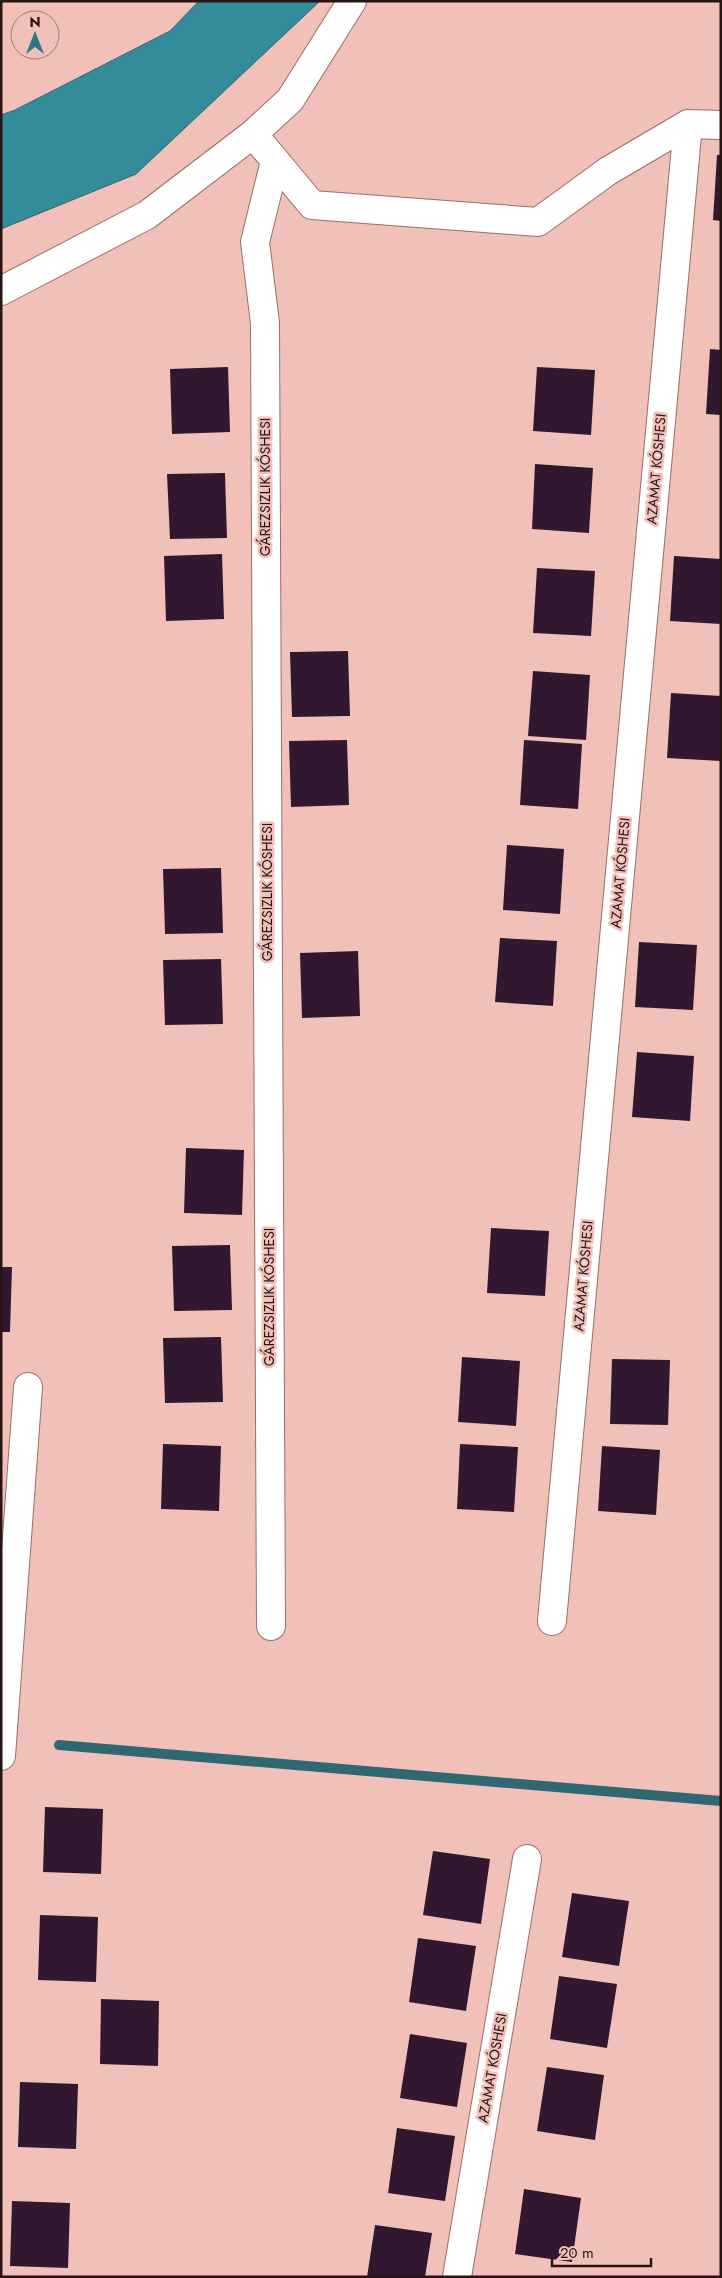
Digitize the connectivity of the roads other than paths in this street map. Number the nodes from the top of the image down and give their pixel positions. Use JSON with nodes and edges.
{"nodes":[{"id":1,"x":352,"y":1,"type":"edge"},
{"id":2,"x":688,"y":124,"type":"junction"},
{"id":3,"x":721,"y":125,"type":"edge"},
{"id":4,"x":253,"y":134,"type":"junction"},
{"id":5,"x":275,"y":161,"type":"junction"},
{"id":6,"x":1,"y":291,"type":"edge"},
{"id":7,"x":28,"y":1387,"type":"dead end"},
{"id":8,"x":552,"y":1621,"type":"dead end"},
{"id":9,"x":271,"y":1626,"type":"dead end"},
{"id":10,"x":1,"y":1756,"type":"edge"},
{"id":11,"x":527,"y":1859,"type":"dead end"},
{"id":12,"x":457,"y":2277,"type":"edge"}],
"edges":[{"from":1,"to":4,"type":"street"},
{"from":2,"to":3,"type":"street"},
{"from":2,"to":5,"type":"street"},
{"from":2,"to":8,"type":"street","name":"AZAMAT KÓSHESI"},
{"from":4,"to":5,"type":"street"},
{"from":4,"to":6,"type":"street"},
{"from":5,"to":9,"type":"street","name":"ǴÁREZSIZLIK KÓSHESI"},
{"from":7,"to":10,"type":"street"},
{"from":11,"to":12,"type":"street","name":"AZAMAT KÓSHESI"}]}
